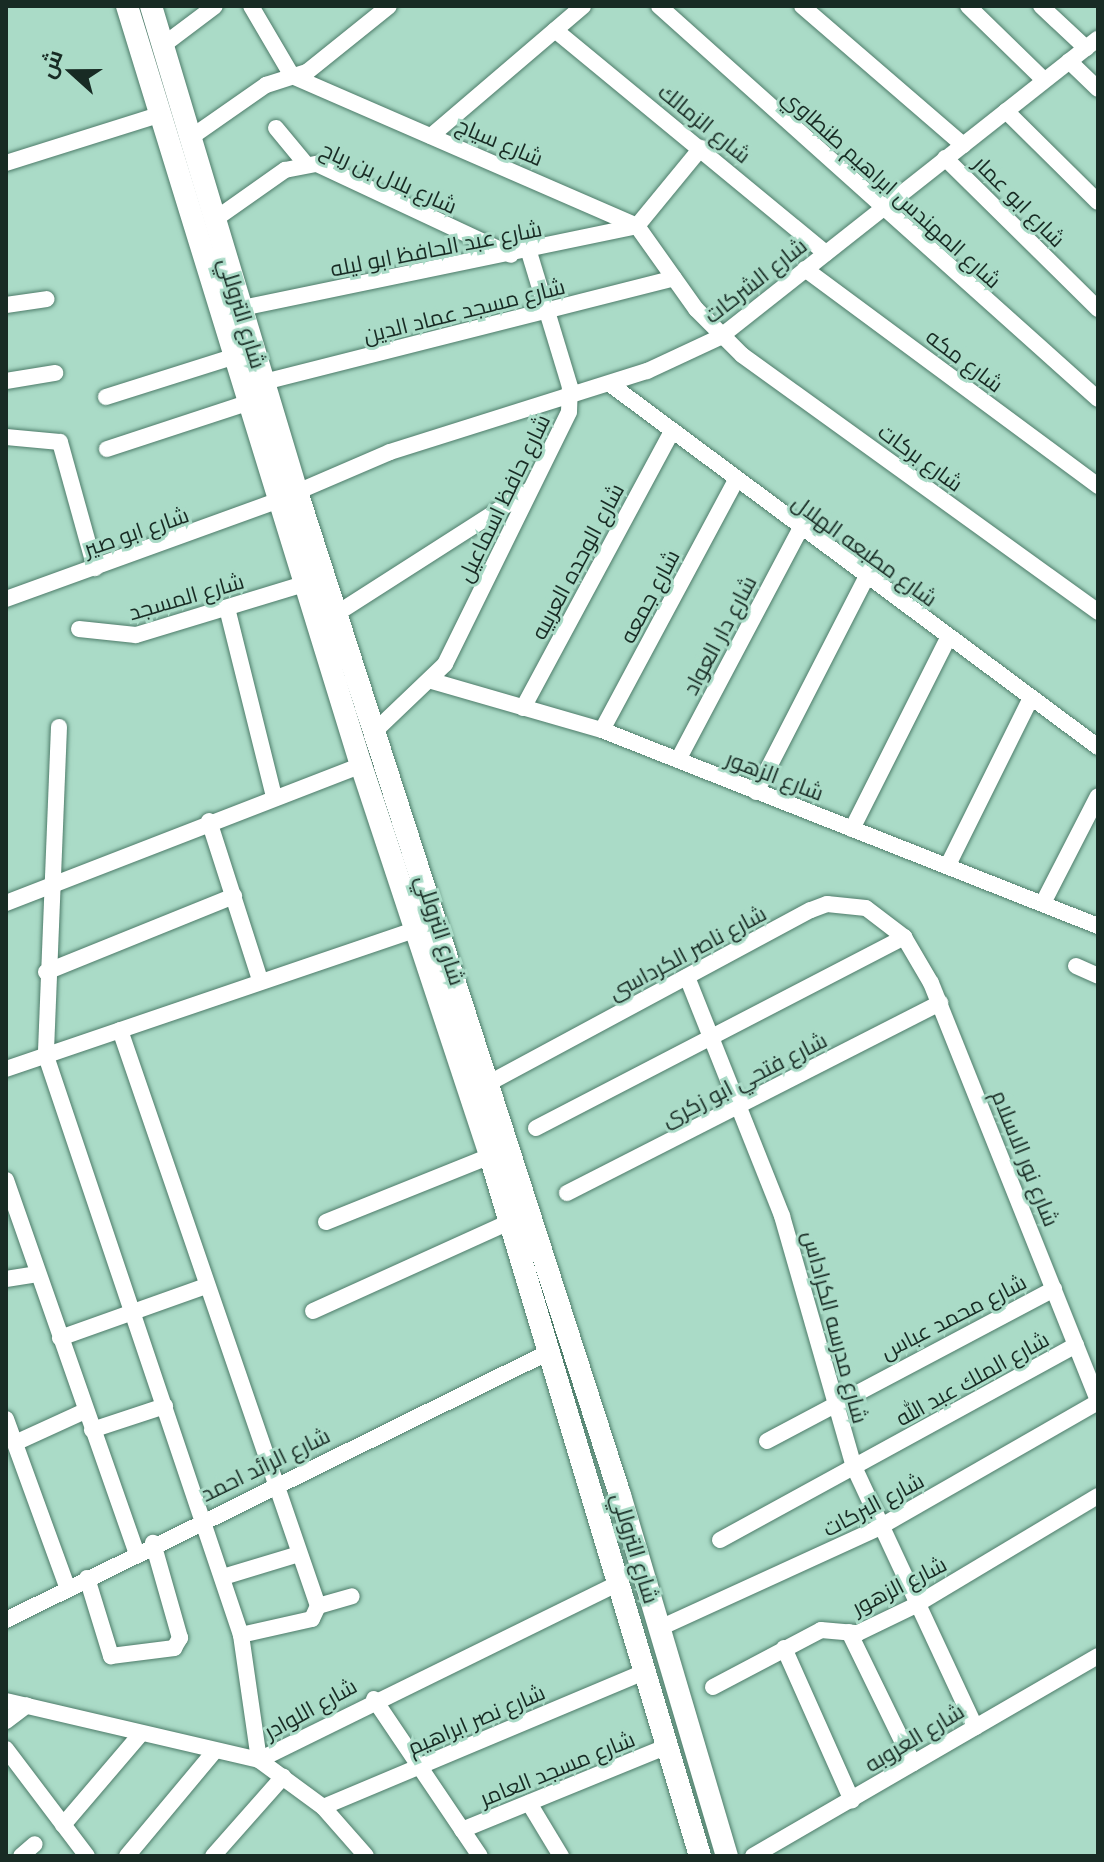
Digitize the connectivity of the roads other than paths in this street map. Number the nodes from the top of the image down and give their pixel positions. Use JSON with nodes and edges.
{"nodes":[{"id":1,"x":127,"y":6,"type":"edge"},
{"id":2,"x":151,"y":6,"type":"edge"},
{"id":3,"x":215,"y":6,"type":"edge"},
{"id":4,"x":251,"y":6,"type":"edge"},
{"id":5,"x":389,"y":6,"type":"edge"},
{"id":6,"x":583,"y":6,"type":"edge"},
{"id":7,"x":659,"y":6,"type":"edge"},
{"id":8,"x":802,"y":6,"type":"edge"},
{"id":9,"x":968,"y":6,"type":"edge"},
{"id":10,"x":1041,"y":6,"type":"edge"},
{"id":11,"x":555,"y":30,"type":"junction"},
{"id":12,"x":1092,"y":43,"type":"edge"},
{"id":13,"x":162,"y":46,"type":"junction"},
{"id":14,"x":1069,"y":61,"type":"junction"},
{"id":15,"x":292,"y":76,"type":"junction"},
{"id":16,"x":1044,"y":80,"type":"junction"},
{"id":17,"x":1098,"y":89,"type":"edge"},
{"id":18,"x":1006,"y":111,"type":"junction"},
{"id":19,"x":158,"y":115,"type":"junction"},
{"id":20,"x":276,"y":128,"type":"dead end"},
{"id":21,"x":431,"y":136,"type":"junction"},
{"id":22,"x":190,"y":138,"type":"junction"},
{"id":23,"x":963,"y":145,"type":"junction"},
{"id":24,"x":701,"y":148,"type":"junction"},
{"id":25,"x":945,"y":158,"type":"junction"},
{"id":26,"x":6,"y":163,"type":"edge"},
{"id":27,"x":305,"y":163,"type":"junction"},
{"id":28,"x":1098,"y":202,"type":"edge"},
{"id":29,"x":882,"y":207,"type":"junction"},
{"id":30,"x":214,"y":220,"type":"junction"},
{"id":31,"x":637,"y":226,"type":"junction"},
{"id":32,"x":529,"y":252,"type":"junction"},
{"id":33,"x":826,"y":253,"type":"junction"},
{"id":34,"x":511,"y":255,"type":"junction"},
{"id":35,"x":805,"y":269,"type":"junction"},
{"id":36,"x":674,"y":278,"type":"junction"},
{"id":37,"x":47,"y":299,"type":"dead end"},
{"id":38,"x":6,"y":305,"type":"edge"},
{"id":39,"x":242,"y":308,"type":"junction"},
{"id":40,"x":1098,"y":309,"type":"edge"},
{"id":41,"x":547,"y":312,"type":"junction"},
{"id":42,"x":720,"y":337,"type":"junction"},
{"id":43,"x":235,"y":356,"type":"junction"},
{"id":44,"x":55,"y":373,"type":"dead end"},
{"id":45,"x":6,"y":381,"type":"edge"},
{"id":46,"x":264,"y":382,"type":"junction"},
{"id":47,"x":610,"y":384,"type":"junction"},
{"id":48,"x":106,"y":397,"type":"dead end"},
{"id":49,"x":571,"y":397,"type":"junction"},
{"id":50,"x":1098,"y":399,"type":"edge"},
{"id":51,"x":250,"y":402,"type":"junction"},
{"id":52,"x":670,"y":435,"type":"junction"},
{"id":53,"x":6,"y":437,"type":"edge"},
{"id":54,"x":107,"y":449,"type":"dead end"},
{"id":55,"x":735,"y":482,"type":"junction"},
{"id":56,"x":1098,"y":486,"type":"edge"},
{"id":57,"x":532,"y":489,"type":"junction"},
{"id":58,"x":288,"y":496,"type":"junction"},
{"id":59,"x":799,"y":531,"type":"junction"},
{"id":60,"x":95,"y":568,"type":"junction"},
{"id":61,"x":866,"y":578,"type":"junction"},
{"id":62,"x":304,"y":584,"type":"junction"},
{"id":63,"x":6,"y":599,"type":"edge"},
{"id":64,"x":227,"y":608,"type":"junction"},
{"id":65,"x":1098,"y":612,"type":"edge"},
{"id":66,"x":336,"y":614,"type":"junction"},
{"id":67,"x":79,"y":629,"type":"dead end"},
{"id":68,"x":948,"y":638,"type":"junction"},
{"id":69,"x":432,"y":681,"type":"junction"},
{"id":70,"x":1031,"y":698,"type":"junction"},
{"id":71,"x":523,"y":708,"type":"junction"},
{"id":72,"x":59,"y":727,"type":"dead end"},
{"id":73,"x":602,"y":730,"type":"junction"},
{"id":74,"x":375,"y":731,"type":"junction"},
{"id":75,"x":1098,"y":747,"type":"edge"},
{"id":76,"x":678,"y":760,"type":"junction"},
{"id":77,"x":361,"y":765,"type":"junction"},
{"id":78,"x":756,"y":792,"type":"junction"},
{"id":79,"x":274,"y":796,"type":"junction"},
{"id":80,"x":1098,"y":796,"type":"edge"},
{"id":81,"x":209,"y":821,"type":"junction"},
{"id":82,"x":852,"y":829,"type":"junction"},
{"id":83,"x":948,"y":865,"type":"junction"},
{"id":84,"x":53,"y":885,"type":"junction"},
{"id":85,"x":234,"y":896,"type":"junction"},
{"id":86,"x":6,"y":903,"type":"edge"},
{"id":87,"x":1043,"y":903,"type":"junction"},
{"id":88,"x":1098,"y":926,"type":"edge"},
{"id":89,"x":417,"y":929,"type":"junction"},
{"id":90,"x":904,"y":937,"type":"junction"},
{"id":91,"x":1076,"y":966,"type":"dead end"},
{"id":92,"x":46,"y":972,"type":"junction"},
{"id":93,"x":1098,"y":976,"type":"edge"},
{"id":94,"x":687,"y":977,"type":"junction"},
{"id":95,"x":260,"y":980,"type":"junction"},
{"id":96,"x":940,"y":1003,"type":"junction"},
{"id":97,"x":120,"y":1030,"type":"junction"},
{"id":98,"x":710,"y":1034,"type":"junction"},
{"id":99,"x":46,"y":1056,"type":"junction"},
{"id":100,"x":6,"y":1069,"type":"edge"},
{"id":101,"x":491,"y":1082,"type":"junction"},
{"id":102,"x":739,"y":1105,"type":"junction"},
{"id":103,"x":536,"y":1128,"type":"dead end"},
{"id":104,"x":490,"y":1156,"type":"junction"},
{"id":105,"x":6,"y":1180,"type":"edge"},
{"id":106,"x":567,"y":1193,"type":"dead end"},
{"id":107,"x":326,"y":1222,"type":"dead end"},
{"id":108,"x":509,"y":1222,"type":"junction"},
{"id":109,"x":38,"y":1274,"type":"junction"},
{"id":110,"x":6,"y":1279,"type":"edge"},
{"id":111,"x":206,"y":1286,"type":"junction"},
{"id":112,"x":1054,"y":1289,"type":"junction"},
{"id":113,"x":313,"y":1311,"type":"dead end"},
{"id":114,"x":133,"y":1312,"type":"junction"},
{"id":115,"x":60,"y":1338,"type":"junction"},
{"id":116,"x":1076,"y":1345,"type":"junction"},
{"id":117,"x":547,"y":1353,"type":"junction"},
{"id":118,"x":1098,"y":1401,"type":"edge"},
{"id":119,"x":831,"y":1404,"type":"junction"},
{"id":120,"x":165,"y":1406,"type":"junction"},
{"id":121,"x":85,"y":1411,"type":"junction"},
{"id":122,"x":6,"y":1419,"type":"edge"},
{"id":123,"x":92,"y":1430,"type":"junction"},
{"id":124,"x":767,"y":1441,"type":"dead end"},
{"id":125,"x":15,"y":1443,"type":"junction"},
{"id":126,"x":854,"y":1467,"type":"junction"},
{"id":127,"x":274,"y":1484,"type":"junction"},
{"id":128,"x":620,"y":1495,"type":"junction"},
{"id":129,"x":1098,"y":1496,"type":"edge"},
{"id":130,"x":593,"y":1504,"type":"junction"},
{"id":131,"x":202,"y":1519,"type":"junction"},
{"id":132,"x":878,"y":1528,"type":"junction"},
{"id":133,"x":720,"y":1540,"type":"dead end"},
{"id":134,"x":153,"y":1543,"type":"junction"},
{"id":135,"x":136,"y":1552,"type":"junction"},
{"id":136,"x":299,"y":1554,"type":"junction"},
{"id":137,"x":223,"y":1577,"type":"junction"},
{"id":138,"x":87,"y":1578,"type":"junction"},
{"id":139,"x":617,"y":1584,"type":"junction"},
{"id":140,"x":68,"y":1589,"type":"junction"},
{"id":141,"x":352,"y":1596,"type":"dead end"},
{"id":142,"x":318,"y":1606,"type":"junction"},
{"id":143,"x":914,"y":1606,"type":"junction"},
{"id":144,"x":6,"y":1620,"type":"edge"},
{"id":145,"x":660,"y":1628,"type":"junction"},
{"id":146,"x":849,"y":1632,"type":"junction"},
{"id":147,"x":241,"y":1635,"type":"junction"},
{"id":148,"x":784,"y":1648,"type":"junction"},
{"id":149,"x":1098,"y":1656,"type":"edge"},
{"id":150,"x":646,"y":1671,"type":"junction"},
{"id":151,"x":713,"y":1687,"type":"dead end"},
{"id":152,"x":374,"y":1699,"type":"junction"},
{"id":153,"x":6,"y":1701,"type":"edge"},
{"id":154,"x":27,"y":1705,"type":"junction"},
{"id":155,"x":6,"y":1721,"type":"edge"},
{"id":156,"x":975,"y":1727,"type":"junction"},
{"id":157,"x":140,"y":1735,"type":"junction"},
{"id":158,"x":668,"y":1746,"type":"junction"},
{"id":159,"x":6,"y":1749,"type":"edge"},
{"id":160,"x":213,"y":1753,"type":"junction"},
{"id":161,"x":259,"y":1760,"type":"junction"},
{"id":162,"x":913,"y":1763,"type":"junction"},
{"id":163,"x":420,"y":1767,"type":"junction"},
{"id":164,"x":283,"y":1777,"type":"junction"},
{"id":165,"x":852,"y":1801,"type":"junction"},
{"id":166,"x":529,"y":1803,"type":"junction"},
{"id":167,"x":323,"y":1807,"type":"junction"},
{"id":168,"x":63,"y":1825,"type":"junction"},
{"id":169,"x":462,"y":1830,"type":"junction"},
{"id":170,"x":35,"y":1844,"type":"dead end"},
{"id":171,"x":361,"y":1854,"type":"edge"},
{"id":172,"x":21,"y":1856,"type":"edge"},
{"id":173,"x":87,"y":1856,"type":"edge"},
{"id":174,"x":127,"y":1856,"type":"edge"},
{"id":175,"x":213,"y":1856,"type":"edge"},
{"id":176,"x":480,"y":1856,"type":"edge"},
{"id":177,"x":561,"y":1856,"type":"edge"},
{"id":178,"x":700,"y":1856,"type":"edge"},
{"id":179,"x":727,"y":1856,"type":"edge"},
{"id":180,"x":753,"y":1856,"type":"edge"}],
"edges":[{"from":1,"to":19,"type":"street","name":"شارع التروللي"},
{"from":2,"to":13,"type":"street","name":"شارع التروللي"},
{"from":3,"to":13,"type":"street"},
{"from":4,"to":15,"type":"street"},
{"from":5,"to":15,"type":"street"},
{"from":6,"to":11,"type":"street"},
{"from":7,"to":29,"type":"street","name":"شارع المهندس ابراهيم طنطاوي"},
{"from":8,"to":23,"type":"street"},
{"from":9,"to":16,"type":"street"},
{"from":10,"to":12,"type":"street"},
{"from":11,"to":21,"type":"street"},
{"from":11,"to":24,"type":"street","name":"شارع الزمالك"},
{"from":12,"to":14,"type":"street","name":"شارع الشركات"},
{"from":13,"to":22,"type":"street","name":"شارع التروللي"},
{"from":14,"to":16,"type":"street","name":"شارع الشركات"},
{"from":14,"to":17,"type":"street"},
{"from":15,"to":21,"type":"street","name":"شارع سياج"},
{"from":15,"to":22,"type":"street"},
{"from":16,"to":18,"type":"street","name":"شارع الشركات"},
{"from":18,"to":23,"type":"street","name":"شارع الشركات"},
{"from":18,"to":28,"type":"street"},
{"from":19,"to":26,"type":"street"},
{"from":19,"to":43,"type":"street","name":"شارع التروللي"},
{"from":20,"to":27,"type":"street"},
{"from":21,"to":31,"type":"street","name":"شارع سياج"},
{"from":22,"to":30,"type":"street","name":"شارع التروللي"},
{"from":23,"to":25,"type":"street","name":"شارع الشركات"},
{"from":24,"to":31,"type":"street"},
{"from":24,"to":33,"type":"street","name":"شارع الزمالك"},
{"from":25,"to":29,"type":"street","name":"شارع الشركات"},
{"from":25,"to":40,"type":"street","name":"شارع ابو عمار"},
{"from":27,"to":30,"type":"street","name":"شارع بلال بن رباح"},
{"from":27,"to":34,"type":"street","name":"شارع بلال بن رباح"},
{"from":29,"to":33,"type":"street","name":"شارع الشركات"},
{"from":29,"to":50,"type":"street","name":"شارع المهندس ابراهيم طنطاوي"},
{"from":30,"to":39,"type":"street","name":"شارع التروللي"},
{"from":31,"to":32,"type":"street","name":"شارع عبد الحافظ ابو ليله"},
{"from":31,"to":36,"type":"street"},
{"from":32,"to":34,"type":"street","name":"شارع عبد الحافظ ابو ليله"},
{"from":32,"to":41,"type":"street","name":"شارع حافظ اسماعيل"},
{"from":33,"to":35,"type":"street","name":"شارع الشركات"},
{"from":34,"to":39,"type":"street","name":"شارع عبد الحافظ ابو ليله"},
{"from":35,"to":42,"type":"street","name":"شارع الشركات"},
{"from":35,"to":56,"type":"street","name":"شارع مكه"},
{"from":36,"to":41,"type":"street","name":"شارع مسجد عماد الدين"},
{"from":36,"to":42,"type":"street"},
{"from":37,"to":38,"type":"street"},
{"from":39,"to":46,"type":"street","name":"شارع التروللي"},
{"from":41,"to":46,"type":"street","name":"شارع مسجد عماد الدين"},
{"from":41,"to":49,"type":"street","name":"شارع حافظ اسماعيل"},
{"from":42,"to":47,"type":"street","name":"شارع الشركات"},
{"from":42,"to":65,"type":"street","name":"شارع بركات"},
{"from":43,"to":48,"type":"street"},
{"from":43,"to":51,"type":"street","name":"شارع التروللي"},
{"from":44,"to":45,"type":"street"},
{"from":46,"to":58,"type":"street","name":"شارع التروللي"},
{"from":47,"to":49,"type":"street","name":"شارع الشركات"},
{"from":47,"to":52,"type":"street","name":"شارع مطبعه الهلال"},
{"from":49,"to":57,"type":"street","name":"شارع حافظ اسماعيل"},
{"from":49,"to":58,"type":"street","name":"شارع الشركات"},
{"from":51,"to":54,"type":"street"},
{"from":51,"to":58,"type":"street","name":"شارع التروللي"},
{"from":52,"to":55,"type":"street","name":"شارع مطبعه الهلال"},
{"from":52,"to":71,"type":"street","name":"شارع الوحده العربيه"},
{"from":53,"to":60,"type":"street"},
{"from":55,"to":59,"type":"street","name":"شارع مطبعه الهلال"},
{"from":55,"to":73,"type":"street","name":"شارع جمعه"},
{"from":57,"to":66,"type":"street"},
{"from":57,"to":69,"type":"street","name":"شارع حافظ اسماعيل"},
{"from":58,"to":60,"type":"street","name":"شارع ابو صير"},
{"from":58,"to":62,"type":"street","name":"شارع التروللي"},
{"from":58,"to":66,"type":"street","name":"شارع التروللي"},
{"from":59,"to":61,"type":"street","name":"شارع مطبعه الهلال"},
{"from":59,"to":76,"type":"street","name":"شارع دار العواد"},
{"from":60,"to":63,"type":"street","name":"شارع ابو صير"},
{"from":61,"to":68,"type":"street","name":"شارع مطبعه الهلال"},
{"from":61,"to":78,"type":"street"},
{"from":62,"to":64,"type":"street","name":"شارع المسجد"},
{"from":62,"to":77,"type":"street","name":"شارع التروللي"},
{"from":64,"to":67,"type":"street","name":"شارع المسجد"},
{"from":64,"to":79,"type":"street"},
{"from":66,"to":74,"type":"street","name":"شارع التروللي"},
{"from":68,"to":70,"type":"street","name":"شارع مطبعه الهلال"},
{"from":68,"to":82,"type":"street"},
{"from":69,"to":71,"type":"street","name":"شارع الزهور"},
{"from":69,"to":74,"type":"street","name":"شارع حافظ اسماعيل"},
{"from":70,"to":75,"type":"street","name":"شارع مطبعه الهلال"},
{"from":70,"to":83,"type":"street"},
{"from":71,"to":73,"type":"street","name":"شارع الزهور"},
{"from":72,"to":84,"type":"street"},
{"from":73,"to":76,"type":"street","name":"شارع الزهور"},
{"from":74,"to":101,"type":"street","name":"شارع التروللي"},
{"from":76,"to":78,"type":"street","name":"شارع الزهور"},
{"from":77,"to":79,"type":"street"},
{"from":77,"to":89,"type":"street","name":"شارع التروللي"},
{"from":78,"to":82,"type":"street","name":"شارع الزهور"},
{"from":79,"to":81,"type":"street"},
{"from":80,"to":87,"type":"street"},
{"from":81,"to":84,"type":"street"},
{"from":81,"to":85,"type":"street"},
{"from":82,"to":83,"type":"street","name":"شارع الزهور"},
{"from":83,"to":87,"type":"street","name":"شارع الزهور"},
{"from":84,"to":86,"type":"street"},
{"from":84,"to":92,"type":"street"},
{"from":85,"to":92,"type":"street"},
{"from":85,"to":95,"type":"street"},
{"from":87,"to":88,"type":"street","name":"شارع الزهور"},
{"from":89,"to":95,"type":"street"},
{"from":89,"to":104,"type":"street","name":"شارع التروللي"},
{"from":90,"to":94,"type":"street","name":"شارع ناصر الكرداسى"},
{"from":90,"to":96,"type":"street","name":"شارع نور الاسلام"},
{"from":90,"to":98,"type":"street"},
{"from":91,"to":93,"type":"street"},
{"from":92,"to":99,"type":"street"},
{"from":94,"to":98,"type":"street","name":"شارع مدرسه الكراداس"},
{"from":94,"to":101,"type":"street","name":"شارع ناصر الكرداسى"},
{"from":95,"to":97,"type":"street"},
{"from":96,"to":102,"type":"street","name":"شارع فتحي ابو زكرى"},
{"from":96,"to":112,"type":"street","name":"شارع نور الاسلام"},
{"from":97,"to":99,"type":"street"},
{"from":97,"to":111,"type":"street"},
{"from":98,"to":102,"type":"street","name":"شارع مدرسه الكراداس"},
{"from":98,"to":103,"type":"street"},
{"from":99,"to":100,"type":"street"},
{"from":99,"to":114,"type":"street"},
{"from":101,"to":128,"type":"street","name":"شارع التروللي"},
{"from":102,"to":106,"type":"street","name":"شارع فتحي ابو زكرى"},
{"from":102,"to":119,"type":"street","name":"شارع مدرسه الكراداس"},
{"from":104,"to":107,"type":"street"},
{"from":104,"to":108,"type":"street","name":"شارع التروللي"},
{"from":105,"to":109,"type":"street"},
{"from":108,"to":113,"type":"street"},
{"from":108,"to":117,"type":"street","name":"شارع التروللي"},
{"from":109,"to":110,"type":"street"},
{"from":109,"to":115,"type":"street"},
{"from":111,"to":114,"type":"street"},
{"from":111,"to":127,"type":"street"},
{"from":112,"to":116,"type":"street","name":"شارع نور الاسلام"},
{"from":112,"to":119,"type":"street","name":"شارع محمد عباس"},
{"from":114,"to":115,"type":"street"},
{"from":114,"to":120,"type":"street"},
{"from":115,"to":121,"type":"street"},
{"from":116,"to":118,"type":"street","name":"شارع نور الاسلام"},
{"from":116,"to":126,"type":"street","name":"شارع الملك عبد الله"},
{"from":117,"to":127,"type":"street","name":"شارع الرائد احمد"},
{"from":117,"to":130,"type":"street","name":"شارع التروللي"},
{"from":118,"to":132,"type":"street","name":"شارع البركات"},
{"from":119,"to":124,"type":"street","name":"شارع محمد عباس"},
{"from":119,"to":126,"type":"street","name":"شارع مدرسه الكراداس"},
{"from":120,"to":123,"type":"street"},
{"from":120,"to":131,"type":"street"},
{"from":121,"to":123,"type":"street"},
{"from":121,"to":125,"type":"street"},
{"from":122,"to":125,"type":"street"},
{"from":123,"to":135,"type":"street"},
{"from":125,"to":140,"type":"street"},
{"from":126,"to":132,"type":"street","name":"شارع مدرسه الكراداس"},
{"from":126,"to":133,"type":"street","name":"شارع الملك عبد الله"},
{"from":127,"to":131,"type":"street","name":"شارع الرائد احمد"},
{"from":127,"to":136,"type":"street"},
{"from":128,"to":130,"type":"street"},
{"from":128,"to":145,"type":"street","name":"شارع التروللي"},
{"from":129,"to":143,"type":"street","name":"شارع الزهور"},
{"from":130,"to":139,"type":"street","name":"شارع التروللي"},
{"from":131,"to":134,"type":"street","name":"شارع الرائد احمد"},
{"from":131,"to":137,"type":"street"},
{"from":132,"to":143,"type":"street","name":"شارع مدرسه الكراداس"},
{"from":132,"to":145,"type":"street","name":"شارع البركات"},
{"from":134,"to":135,"type":"street","name":"شارع الرائد احمد"},
{"from":134,"to":138,"type":"street"},
{"from":135,"to":138,"type":"street","name":"شارع الرائد احمد"},
{"from":136,"to":137,"type":"street"},
{"from":136,"to":142,"type":"street"},
{"from":137,"to":147,"type":"street"},
{"from":138,"to":140,"type":"street","name":"شارع الرائد احمد"},
{"from":139,"to":150,"type":"street","name":"شارع التروللي"},
{"from":139,"to":152,"type":"street","name":"شارع اللوادر"},
{"from":140,"to":144,"type":"street","name":"شارع الرائد احمد"},
{"from":141,"to":142,"type":"street"},
{"from":142,"to":147,"type":"street"},
{"from":143,"to":146,"type":"street","name":"شارع الزهور"},
{"from":143,"to":156,"type":"street","name":"شارع مدرسه الكراداس"},
{"from":145,"to":179,"type":"street","name":"شارع التروللي"},
{"from":146,"to":148,"type":"street","name":"شارع الزهور"},
{"from":146,"to":162,"type":"street"},
{"from":147,"to":161,"type":"street"},
{"from":148,"to":151,"type":"street","name":"شارع الزهور"},
{"from":148,"to":165,"type":"street"},
{"from":149,"to":156,"type":"street","name":"شارع العروبه"},
{"from":150,"to":158,"type":"street","name":"شارع التروللي"},
{"from":150,"to":163,"type":"street","name":"شارع نصر ابراهيم"},
{"from":152,"to":161,"type":"street","name":"شارع اللوادر"},
{"from":152,"to":163,"type":"street"},
{"from":153,"to":154,"type":"street","name":"شارع اللوادر"},
{"from":154,"to":155,"type":"street"},
{"from":154,"to":157,"type":"street","name":"شارع اللوادر"},
{"from":156,"to":162,"type":"street","name":"شارع العروبه"},
{"from":157,"to":160,"type":"street","name":"شارع اللوادر"},
{"from":157,"to":168,"type":"street"},
{"from":158,"to":166,"type":"street","name":"شارع مسجد العامر"},
{"from":158,"to":178,"type":"street","name":"شارع التروللي"},
{"from":159,"to":168,"type":"street"},
{"from":160,"to":161,"type":"street","name":"شارع اللوادر"},
{"from":160,"to":174,"type":"street"},
{"from":161,"to":164,"type":"street"},
{"from":162,"to":165,"type":"street","name":"شارع العروبه"},
{"from":163,"to":167,"type":"street","name":"شارع نصر ابراهيم"},
{"from":163,"to":169,"type":"street"},
{"from":164,"to":167,"type":"street"},
{"from":164,"to":175,"type":"street"},
{"from":165,"to":180,"type":"street","name":"شارع العروبه"},
{"from":166,"to":169,"type":"street","name":"شارع مسجد العامر"},
{"from":166,"to":177,"type":"street"},
{"from":167,"to":171,"type":"street"},
{"from":168,"to":173,"type":"street"},
{"from":169,"to":176,"type":"street"},
{"from":170,"to":172,"type":"street"}]}
